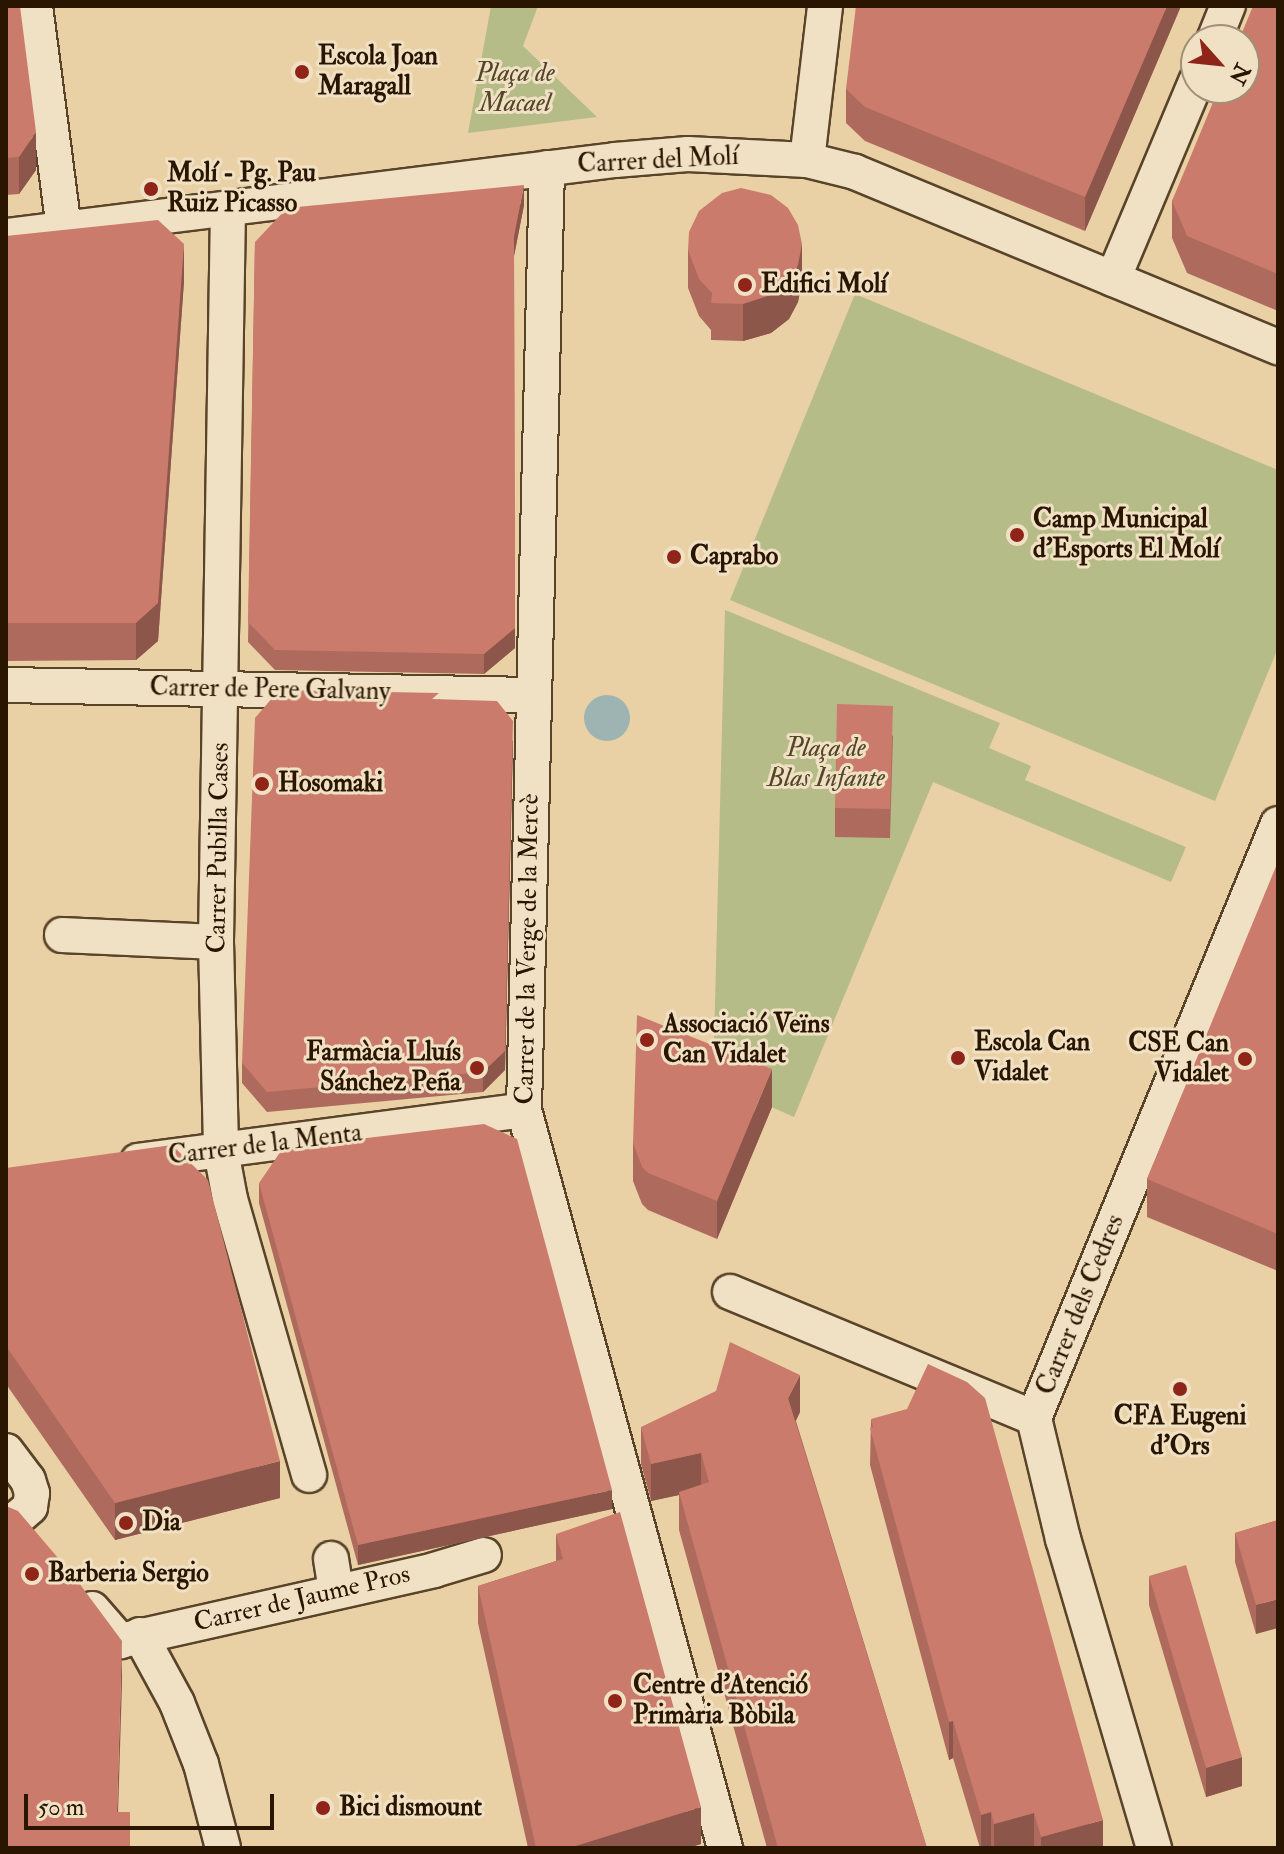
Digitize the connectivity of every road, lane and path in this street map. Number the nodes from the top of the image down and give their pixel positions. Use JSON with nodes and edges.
{"nodes":[{"id":1,"x":35,"y":6,"type":"edge"},
{"id":2,"x":825,"y":6,"type":"edge"},
{"id":3,"x":1187,"y":104,"type":"edge"},
{"id":4,"x":807,"y":160,"type":"junction"},
{"id":5,"x":547,"y":168,"type":"junction"},
{"id":6,"x":228,"y":209,"type":"junction"},
{"id":7,"x":64,"y":229,"type":"junction"},
{"id":8,"x":6,"y":236,"type":"edge"},
{"id":9,"x":1113,"y":279,"type":"junction"},
{"id":10,"x":1278,"y":347,"type":"edge"},
{"id":11,"x":6,"y":685,"type":"edge"},
{"id":12,"x":222,"y":689,"type":"junction"},
{"id":13,"x":534,"y":695,"type":"junction"},
{"id":14,"x":1278,"y":824,"type":"edge"},
{"id":15,"x":62,"y":935,"type":"dead end"},
{"id":16,"x":216,"y":942,"type":"junction"},
{"id":17,"x":524,"y":1110,"type":"junction"},
{"id":18,"x":221,"y":1151,"type":"junction"},
{"id":19,"x":113,"y":1163,"type":"edge"},
{"id":20,"x":730,"y":1292,"type":"dead end"},
{"id":21,"x":1034,"y":1418,"type":"junction"},
{"id":22,"x":6,"y":1451,"type":"edge"},
{"id":23,"x":309,"y":1475,"type":"dead end"},
{"id":24,"x":22,"y":1530,"type":"edge"},
{"id":25,"x":484,"y":1555,"type":"dead end"},
{"id":26,"x":70,"y":1586,"type":"edge"},
{"id":27,"x":130,"y":1638,"type":"junction"},
{"id":28,"x":223,"y":1848,"type":"edge"},
{"id":29,"x":725,"y":1848,"type":"edge"},
{"id":30,"x":1154,"y":1848,"type":"edge"}],
"edges":[{"from":1,"to":7,"type":"street"},
{"from":2,"to":4,"type":"street"},
{"from":3,"to":9,"type":"street"},
{"from":4,"to":5,"type":"street","name":"Carrer del Molí"},
{"from":4,"to":9,"type":"street","name":"Carrer del Molí"},
{"from":5,"to":6,"type":"street","name":"Carrer del Molí"},
{"from":5,"to":13,"type":"street","name":"Carrer de la Verge de la Mercè"},
{"from":6,"to":7,"type":"street","name":"Carrer del Molí"},
{"from":6,"to":12,"type":"street","name":"Carrer Pubilla Cases"},
{"from":7,"to":8,"type":"street","name":"Carrer del Molí"},
{"from":9,"to":10,"type":"street","name":"Carrer del Molí"},
{"from":11,"to":12,"type":"street","name":"Carrer de Pere Galvany"},
{"from":12,"to":13,"type":"street","name":"Carrer de Pere Galvany"},
{"from":12,"to":16,"type":"street","name":"Carrer Pubilla Cases"},
{"from":13,"to":17,"type":"street","name":"Carrer de la Verge de la Mercè"},
{"from":14,"to":21,"type":"street","name":"Carrer dels Cedres"},
{"from":15,"to":16,"type":"street"},
{"from":16,"to":18,"type":"street","name":"Carrer Pubilla Cases"},
{"from":17,"to":18,"type":"street","name":"Carrer de la Menta"},
{"from":17,"to":29,"type":"street","name":"Carrer de la Verge de la Mercè"},
{"from":18,"to":19,"type":"street","name":"Carrer de la Menta"},
{"from":18,"to":23,"type":"street","name":"Carrer Pubilla Cases"},
{"from":20,"to":21,"type":"street"},
{"from":21,"to":30,"type":"street","name":"Carrer dels Cedres"},
{"from":22,"to":24,"type":"street"},
{"from":25,"to":27,"type":"street","name":"Carrer de Jaume Pros"},
{"from":26,"to":27,"type":"street"},
{"from":27,"to":28,"type":"street"}]}
